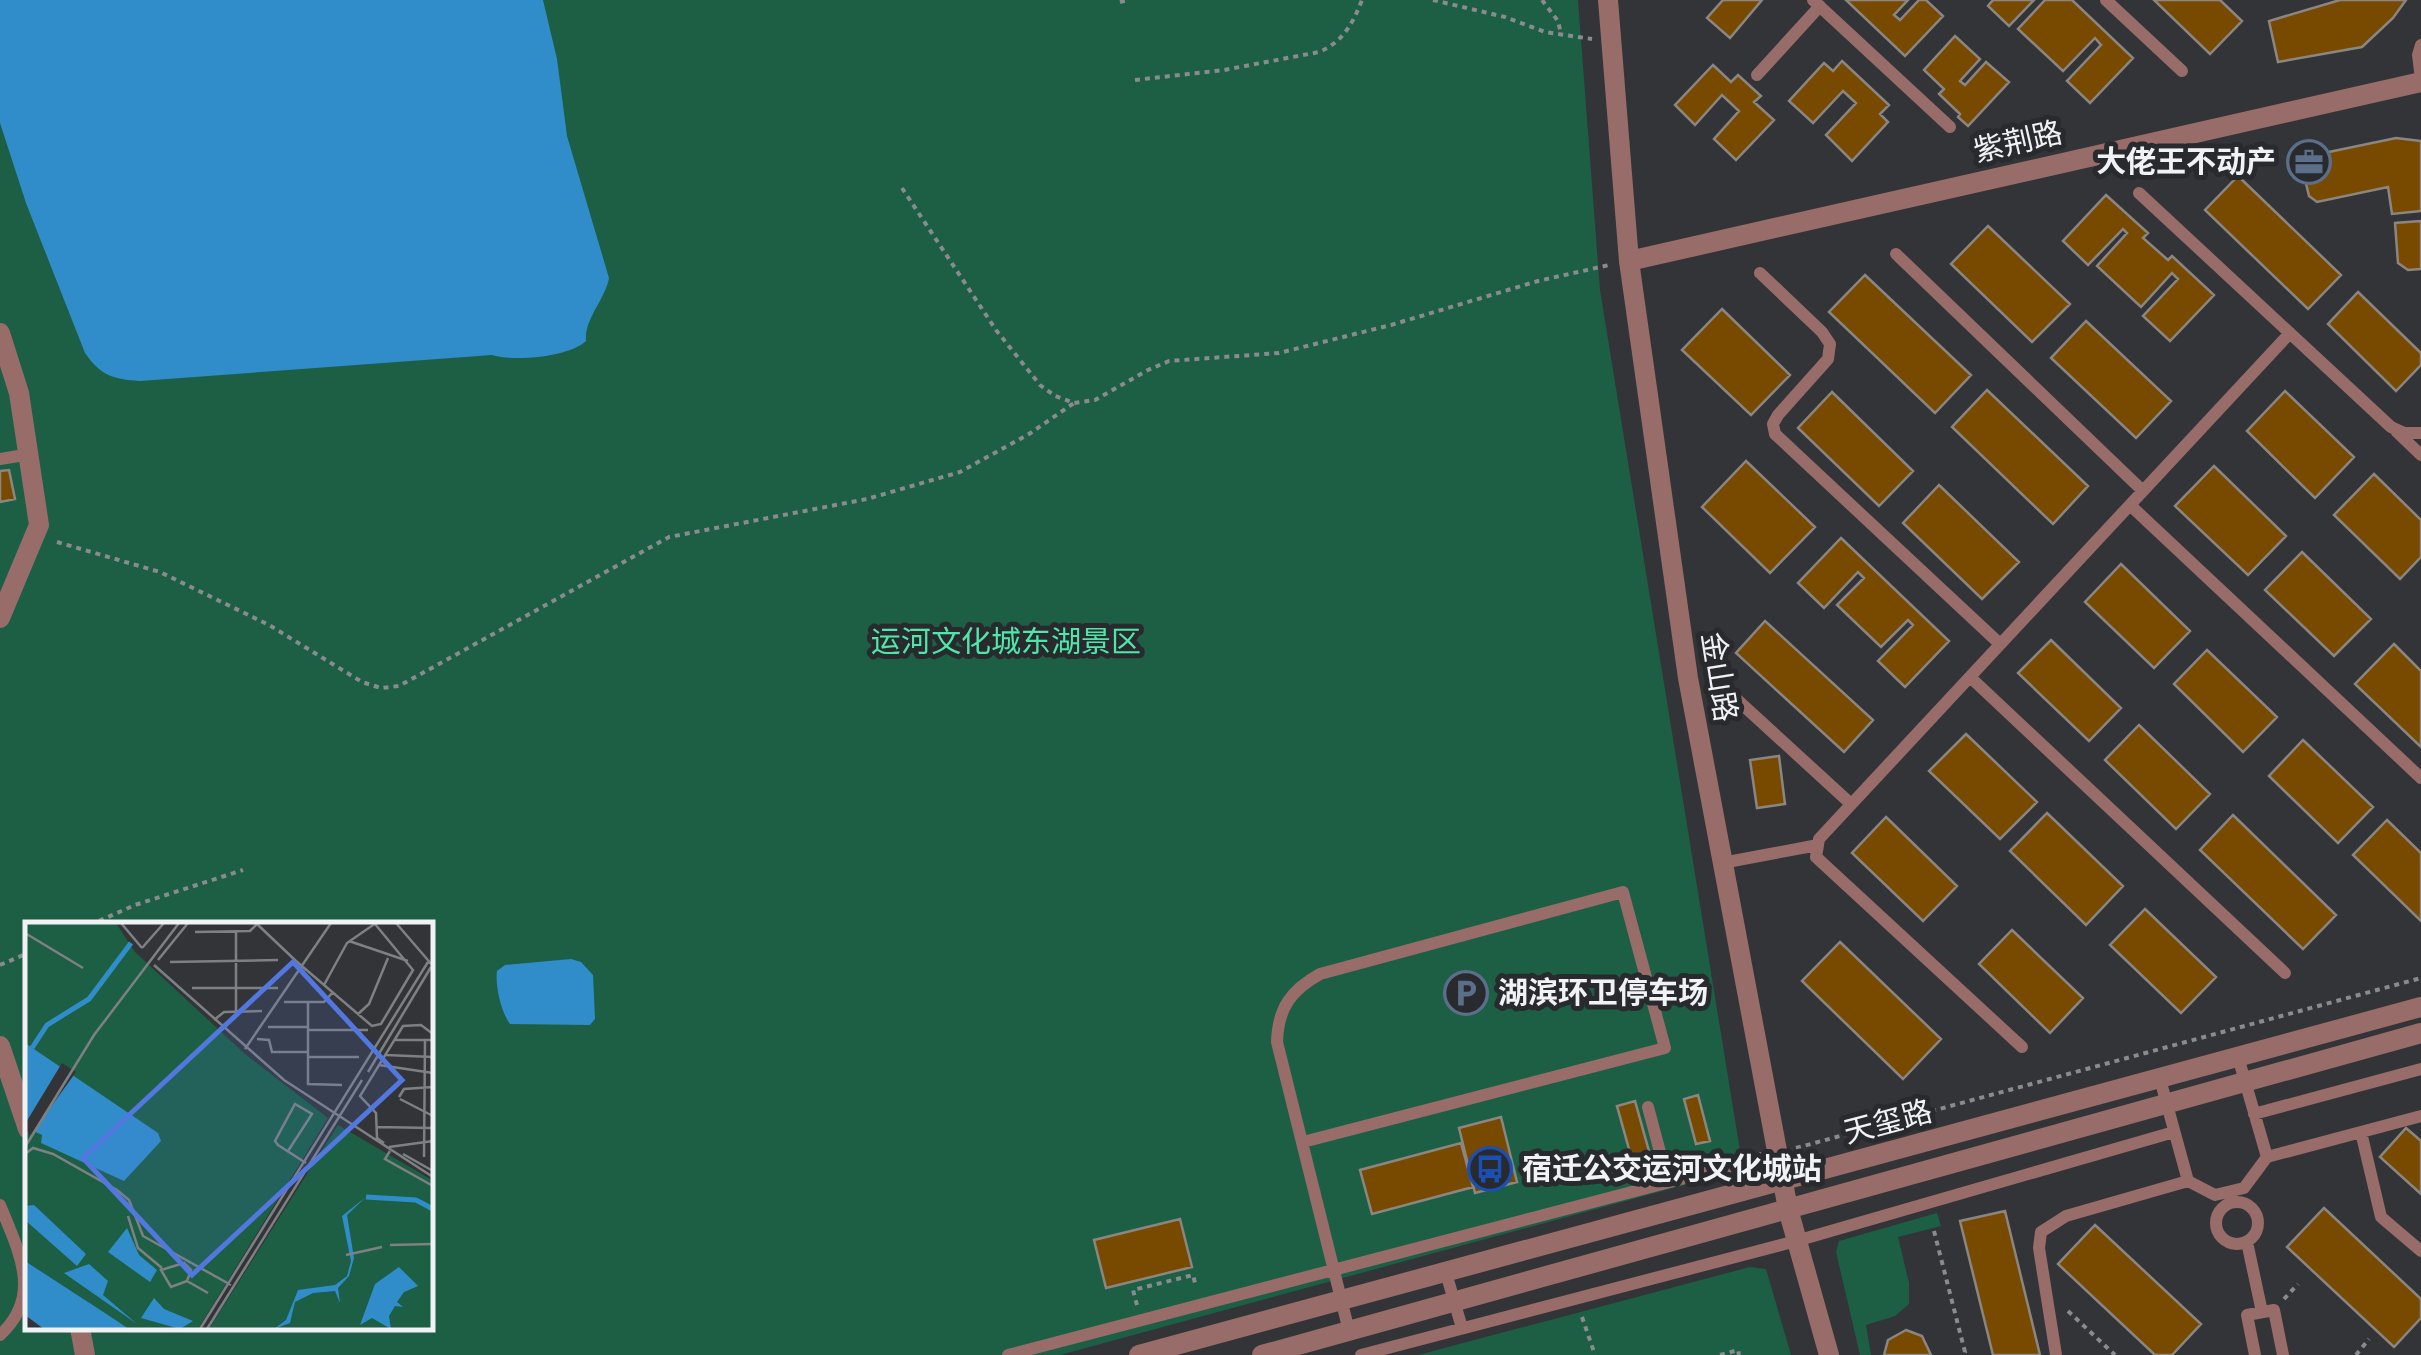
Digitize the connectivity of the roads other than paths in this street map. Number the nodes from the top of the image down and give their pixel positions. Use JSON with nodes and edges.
{"nodes":[{"id":1,"x":1608,"y":0,"type":"edge"},
{"id":2,"x":2106,"y":0,"type":"edge"},
{"id":3,"x":1816,"y":3,"type":"edge"},
{"id":4,"x":2421,"y":45,"type":"edge"},
{"id":5,"x":2182,"y":71,"type":"dead end"},
{"id":6,"x":1758,"y":75,"type":"dead end"},
{"id":7,"x":2421,"y":81,"type":"edge"},
{"id":8,"x":1950,"y":127,"type":"dead end"},
{"id":9,"x":2138,"y":193,"type":"dead end"},
{"id":10,"x":1896,"y":254,"type":"dead end"},
{"id":11,"x":1628,"y":261,"type":"junction"},
{"id":12,"x":1760,"y":273,"type":"dead end"},
{"id":13,"x":0,"y":332,"type":"edge"},
{"id":14,"x":2290,"y":333,"type":"junction"},
{"id":15,"x":2391,"y":427,"type":"junction"},
{"id":16,"x":2421,"y":432,"type":"edge"},
{"id":17,"x":30,"y":454,"type":"junction"},
{"id":18,"x":2421,"y":455,"type":"edge"},
{"id":19,"x":0,"y":459,"type":"edge"},
{"id":20,"x":2143,"y":491,"type":"junction"},
{"id":21,"x":2130,"y":505,"type":"junction"},
{"id":22,"x":0,"y":618,"type":"edge"},
{"id":23,"x":2000,"y":644,"type":"junction"},
{"id":24,"x":1970,"y":676,"type":"junction"},
{"id":25,"x":1721,"y":685,"type":"dead end"},
{"id":26,"x":2421,"y":778,"type":"edge"},
{"id":27,"x":1851,"y":804,"type":"junction"},
{"id":28,"x":1818,"y":845,"type":"junction"},
{"id":29,"x":1722,"y":862,"type":"junction"},
{"id":30,"x":2285,"y":973,"type":"dead end"},
{"id":31,"x":2421,"y":1007,"type":"edge"},
{"id":32,"x":2421,"y":1034,"type":"edge"},
{"id":33,"x":0,"y":1046,"type":"edge"},
{"id":34,"x":2022,"y":1047,"type":"dead end"},
{"id":35,"x":2238,"y":1057,"type":"junction"},
{"id":36,"x":2421,"y":1069,"type":"edge"},
{"id":37,"x":2160,"y":1078,"type":"junction"},
{"id":38,"x":2244,"y":1081,"type":"junction"},
{"id":39,"x":2166,"y":1103,"type":"junction"},
{"id":40,"x":1648,"y":1107,"type":"dead end"},
{"id":41,"x":2254,"y":1114,"type":"junction"},
{"id":42,"x":2421,"y":1116,"type":"edge"},
{"id":43,"x":25,"y":1120,"type":"edge"},
{"id":44,"x":2174,"y":1132,"type":"junction"},
{"id":45,"x":2361,"y":1132,"type":"junction"},
{"id":46,"x":1303,"y":1142,"type":"junction"},
{"id":47,"x":1777,"y":1154,"type":"junction"},
{"id":48,"x":2267,"y":1157,"type":"junction"},
{"id":49,"x":2188,"y":1181,"type":"junction"},
{"id":50,"x":1668,"y":1182,"type":"junction"},
{"id":51,"x":1782,"y":1182,"type":"junction"},
{"id":52,"x":2231,"y":1197,"type":"junction"},
{"id":53,"x":0,"y":1205,"type":"edge"},
{"id":54,"x":1788,"y":1209,"type":"junction"},
{"id":55,"x":1796,"y":1241,"type":"junction"},
{"id":56,"x":2247,"y":1242,"type":"junction"},
{"id":57,"x":2421,"y":1251,"type":"edge"},
{"id":58,"x":1334,"y":1268,"type":"junction"},
{"id":59,"x":1446,"y":1273,"type":"junction"},
{"id":60,"x":25,"y":1280,"type":"edge"},
{"id":61,"x":25,"y":1289,"type":"edge"},
{"id":62,"x":1342,"y":1301,"type":"junction"},
{"id":63,"x":1454,"y":1302,"type":"junction"},
{"id":64,"x":2262,"y":1312,"type":"junction"},
{"id":65,"x":1462,"y":1328,"type":"junction"},
{"id":66,"x":80,"y":1330,"type":"edge"},
{"id":67,"x":1350,"y":1332,"type":"junction"},
{"id":68,"x":0,"y":1335,"type":"edge"},
{"id":69,"x":86,"y":1355,"type":"edge"},
{"id":70,"x":1008,"y":1355,"type":"edge"},
{"id":71,"x":1139,"y":1355,"type":"edge"},
{"id":72,"x":1262,"y":1355,"type":"edge"},
{"id":73,"x":1362,"y":1355,"type":"edge"},
{"id":74,"x":1829,"y":1355,"type":"edge"},
{"id":75,"x":2056,"y":1355,"type":"edge"},
{"id":76,"x":2256,"y":1355,"type":"edge"},
{"id":77,"x":2283,"y":1355,"type":"edge"}],
"edges":[{"from":1,"to":11,"type":"street","name":"金山路"},
{"from":2,"to":5,"type":"lane"},
{"from":3,"to":6,"type":"lane"},
{"from":3,"to":8,"type":"lane"},
{"from":4,"to":7,"type":"lane"},
{"from":7,"to":11,"type":"street","name":"紫荆路"},
{"from":9,"to":14,"type":"lane"},
{"from":10,"to":20,"type":"lane"},
{"from":11,"to":29,"type":"street","name":"金山路"},
{"from":12,"to":23,"type":"lane"},
{"from":13,"to":17,"type":"street"},
{"from":14,"to":15,"type":"lane"},
{"from":14,"to":20,"type":"lane"},
{"from":15,"to":16,"type":"lane"},
{"from":15,"to":18,"type":"lane"},
{"from":17,"to":19,"type":"lane"},
{"from":17,"to":22,"type":"street"},
{"from":20,"to":21,"type":"lane"},
{"from":21,"to":23,"type":"lane"},
{"from":21,"to":26,"type":"lane"},
{"from":23,"to":24,"type":"lane"},
{"from":24,"to":27,"type":"lane"},
{"from":24,"to":30,"type":"lane"},
{"from":25,"to":27,"type":"lane"},
{"from":27,"to":28,"type":"lane"},
{"from":28,"to":29,"type":"lane"},
{"from":28,"to":34,"type":"lane"},
{"from":29,"to":47,"type":"street","name":"金山路"},
{"from":31,"to":35,"type":"street","name":"天玺路"},
{"from":32,"to":38,"type":"street","name":"天玺路"},
{"from":33,"to":43,"type":"street"},
{"from":35,"to":37,"type":"street","name":"天玺路"},
{"from":35,"to":38,"type":"lane"},
{"from":36,"to":41,"type":"lane"},
{"from":37,"to":39,"type":"lane"},
{"from":37,"to":51,"type":"street","name":"天玺路"},
{"from":38,"to":39,"type":"street","name":"天玺路"},
{"from":38,"to":41,"type":"lane"},
{"from":39,"to":44,"type":"lane"},
{"from":39,"to":54,"type":"street","name":"天玺路"},
{"from":40,"to":50,"type":"lane"},
{"from":41,"to":48,"type":"lane"},
{"from":42,"to":45,"type":"lane"},
{"from":44,"to":49,"type":"lane"},
{"from":44,"to":55,"type":"lane"},
{"from":45,"to":48,"type":"lane"},
{"from":45,"to":57,"type":"lane"},
{"from":46,"to":46,"type":"lane"},
{"from":46,"to":58,"type":"lane"},
{"from":47,"to":50,"type":"lane"},
{"from":47,"to":51,"type":"street","name":"金山路"},
{"from":48,"to":52,"type":"lane"},
{"from":49,"to":52,"type":"lane"},
{"from":49,"to":75,"type":"lane"},
{"from":50,"to":58,"type":"lane"},
{"from":51,"to":54,"type":"street","name":"金山路"},
{"from":51,"to":59,"type":"street","name":"天玺路"},
{"from":52,"to":56,"type":"lane"},
{"from":52,"to":56,"type":"lane"},
{"from":53,"to":60,"type":"lane"},
{"from":54,"to":55,"type":"street","name":"金山路"},
{"from":54,"to":63,"type":"street","name":"天玺路"},
{"from":55,"to":65,"type":"lane"},
{"from":55,"to":74,"type":"street","name":"金山路"},
{"from":56,"to":64,"type":"lane"},
{"from":58,"to":62,"type":"lane"},
{"from":58,"to":70,"type":"lane"},
{"from":59,"to":62,"type":"street","name":"天玺路"},
{"from":59,"to":63,"type":"lane"},
{"from":61,"to":68,"type":"lane"},
{"from":62,"to":67,"type":"lane"},
{"from":62,"to":71,"type":"street","name":"天玺路"},
{"from":63,"to":65,"type":"lane"},
{"from":63,"to":67,"type":"street","name":"天玺路"},
{"from":64,"to":76,"type":"lane"},
{"from":64,"to":77,"type":"lane"},
{"from":65,"to":73,"type":"lane"},
{"from":66,"to":69,"type":"street"},
{"from":67,"to":72,"type":"street","name":"天玺路"}]}
